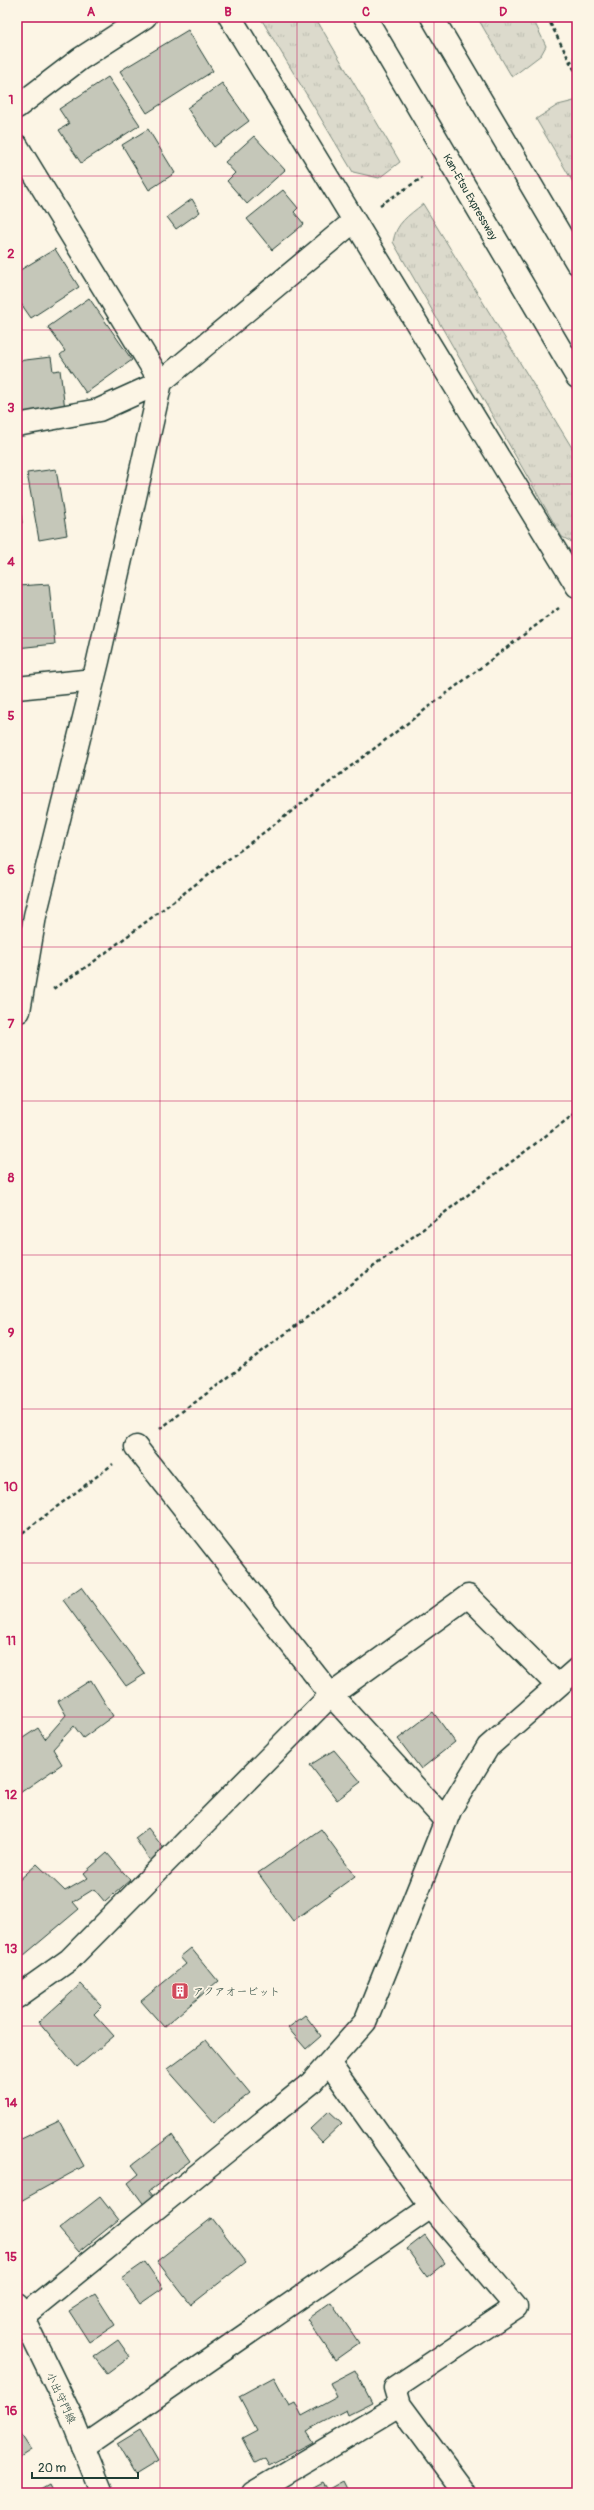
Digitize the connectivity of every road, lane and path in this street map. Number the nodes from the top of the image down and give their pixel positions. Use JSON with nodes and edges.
{"nodes":[{"id":1,"x":144,"y":17,"type":"edge"},
{"id":2,"x":230,"y":17,"type":"edge"},
{"id":3,"x":365,"y":17,"type":"edge"},
{"id":4,"x":432,"y":17,"type":"edge"},
{"id":5,"x":547,"y":17,"type":"edge"},
{"id":6,"x":577,"y":57,"type":"edge"},
{"id":7,"x":569,"y":63,"type":"junction"},
{"id":8,"x":577,"y":75,"type":"edge"},
{"id":9,"x":17,"y":107,"type":"edge"},
{"id":10,"x":17,"y":146,"type":"edge"},
{"id":11,"x":422,"y":178,"type":"dead end"},
{"id":12,"x":354,"y":221,"type":"junction"},
{"id":13,"x":577,"y":263,"type":"edge"},
{"id":14,"x":577,"y":377,"type":"edge"},
{"id":15,"x":161,"y":382,"type":"junction"},
{"id":16,"x":17,"y":425,"type":"edge"},
{"id":17,"x":577,"y":586,"type":"edge"},
{"id":18,"x":564,"y":604,"type":"dead end"},
{"id":19,"x":93,"y":680,"type":"junction"},
{"id":20,"x":17,"y":688,"type":"edge"},
{"id":21,"x":20,"y":1011,"type":"joint"},
{"id":22,"x":577,"y":1112,"type":"edge"},
{"id":23,"x":136,"y":1447,"type":"junction"},
{"id":24,"x":17,"y":1537,"type":"edge"},
{"id":25,"x":577,"y":1669,"type":"edge"},
{"id":26,"x":557,"y":1685,"type":"junction"},
{"id":27,"x":331,"y":1696,"type":"junction"},
{"id":28,"x":446,"y":1821,"type":"junction"},
{"id":29,"x":17,"y":1997,"type":"edge"},
{"id":30,"x":329,"y":2063,"type":"junction"},
{"id":31,"x":431,"y":2207,"type":"junction"},
{"id":32,"x":20,"y":2311,"type":"edge"},
{"id":33,"x":400,"y":2405,"type":"junction"},
{"id":34,"x":83,"y":2447,"type":"junction"},
{"id":35,"x":102,"y":2493,"type":"edge"},
{"id":36,"x":253,"y":2493,"type":"edge"},
{"id":37,"x":465,"y":2493,"type":"edge"}],
"edges":[{"from":1,"to":9,"type":"main road"},
{"from":2,"to":12,"type":"main road"},
{"from":3,"to":14,"type":"main road","name":"Kan-Etsu Expressway"},
{"from":4,"to":13,"type":"main road"},
{"from":5,"to":7,"type":"path"},
{"from":6,"to":7,"type":"path"},
{"from":7,"to":8,"type":"path"},
{"from":10,"to":15,"type":"main road"},
{"from":11,"to":12,"type":"path"},
{"from":12,"to":15,"type":"main road"},
{"from":12,"to":17,"type":"main road"},
{"from":15,"to":16,"type":"main road"},
{"from":15,"to":19,"type":"main road"},
{"from":18,"to":21,"type":"path"},
{"from":19,"to":20,"type":"main road"},
{"from":19,"to":21,"type":"main road"},
{"from":22,"to":23,"type":"path"},
{"from":23,"to":24,"type":"path"},
{"from":23,"to":27,"type":"main road"},
{"from":25,"to":26,"type":"main road"},
{"from":26,"to":27,"type":"main road"},
{"from":26,"to":28,"type":"main road"},
{"from":27,"to":28,"type":"main road"},
{"from":27,"to":29,"type":"main road"},
{"from":28,"to":30,"type":"main road"},
{"from":30,"to":31,"type":"main road"},
{"from":30,"to":32,"type":"main road"},
{"from":31,"to":33,"type":"main road"},
{"from":31,"to":34,"type":"main road"},
{"from":32,"to":34,"type":"main road","name":"小出守門線"},
{"from":33,"to":36,"type":"main road"},
{"from":33,"to":37,"type":"main road"},
{"from":34,"to":35,"type":"main road","name":"小出守門線"}]}
